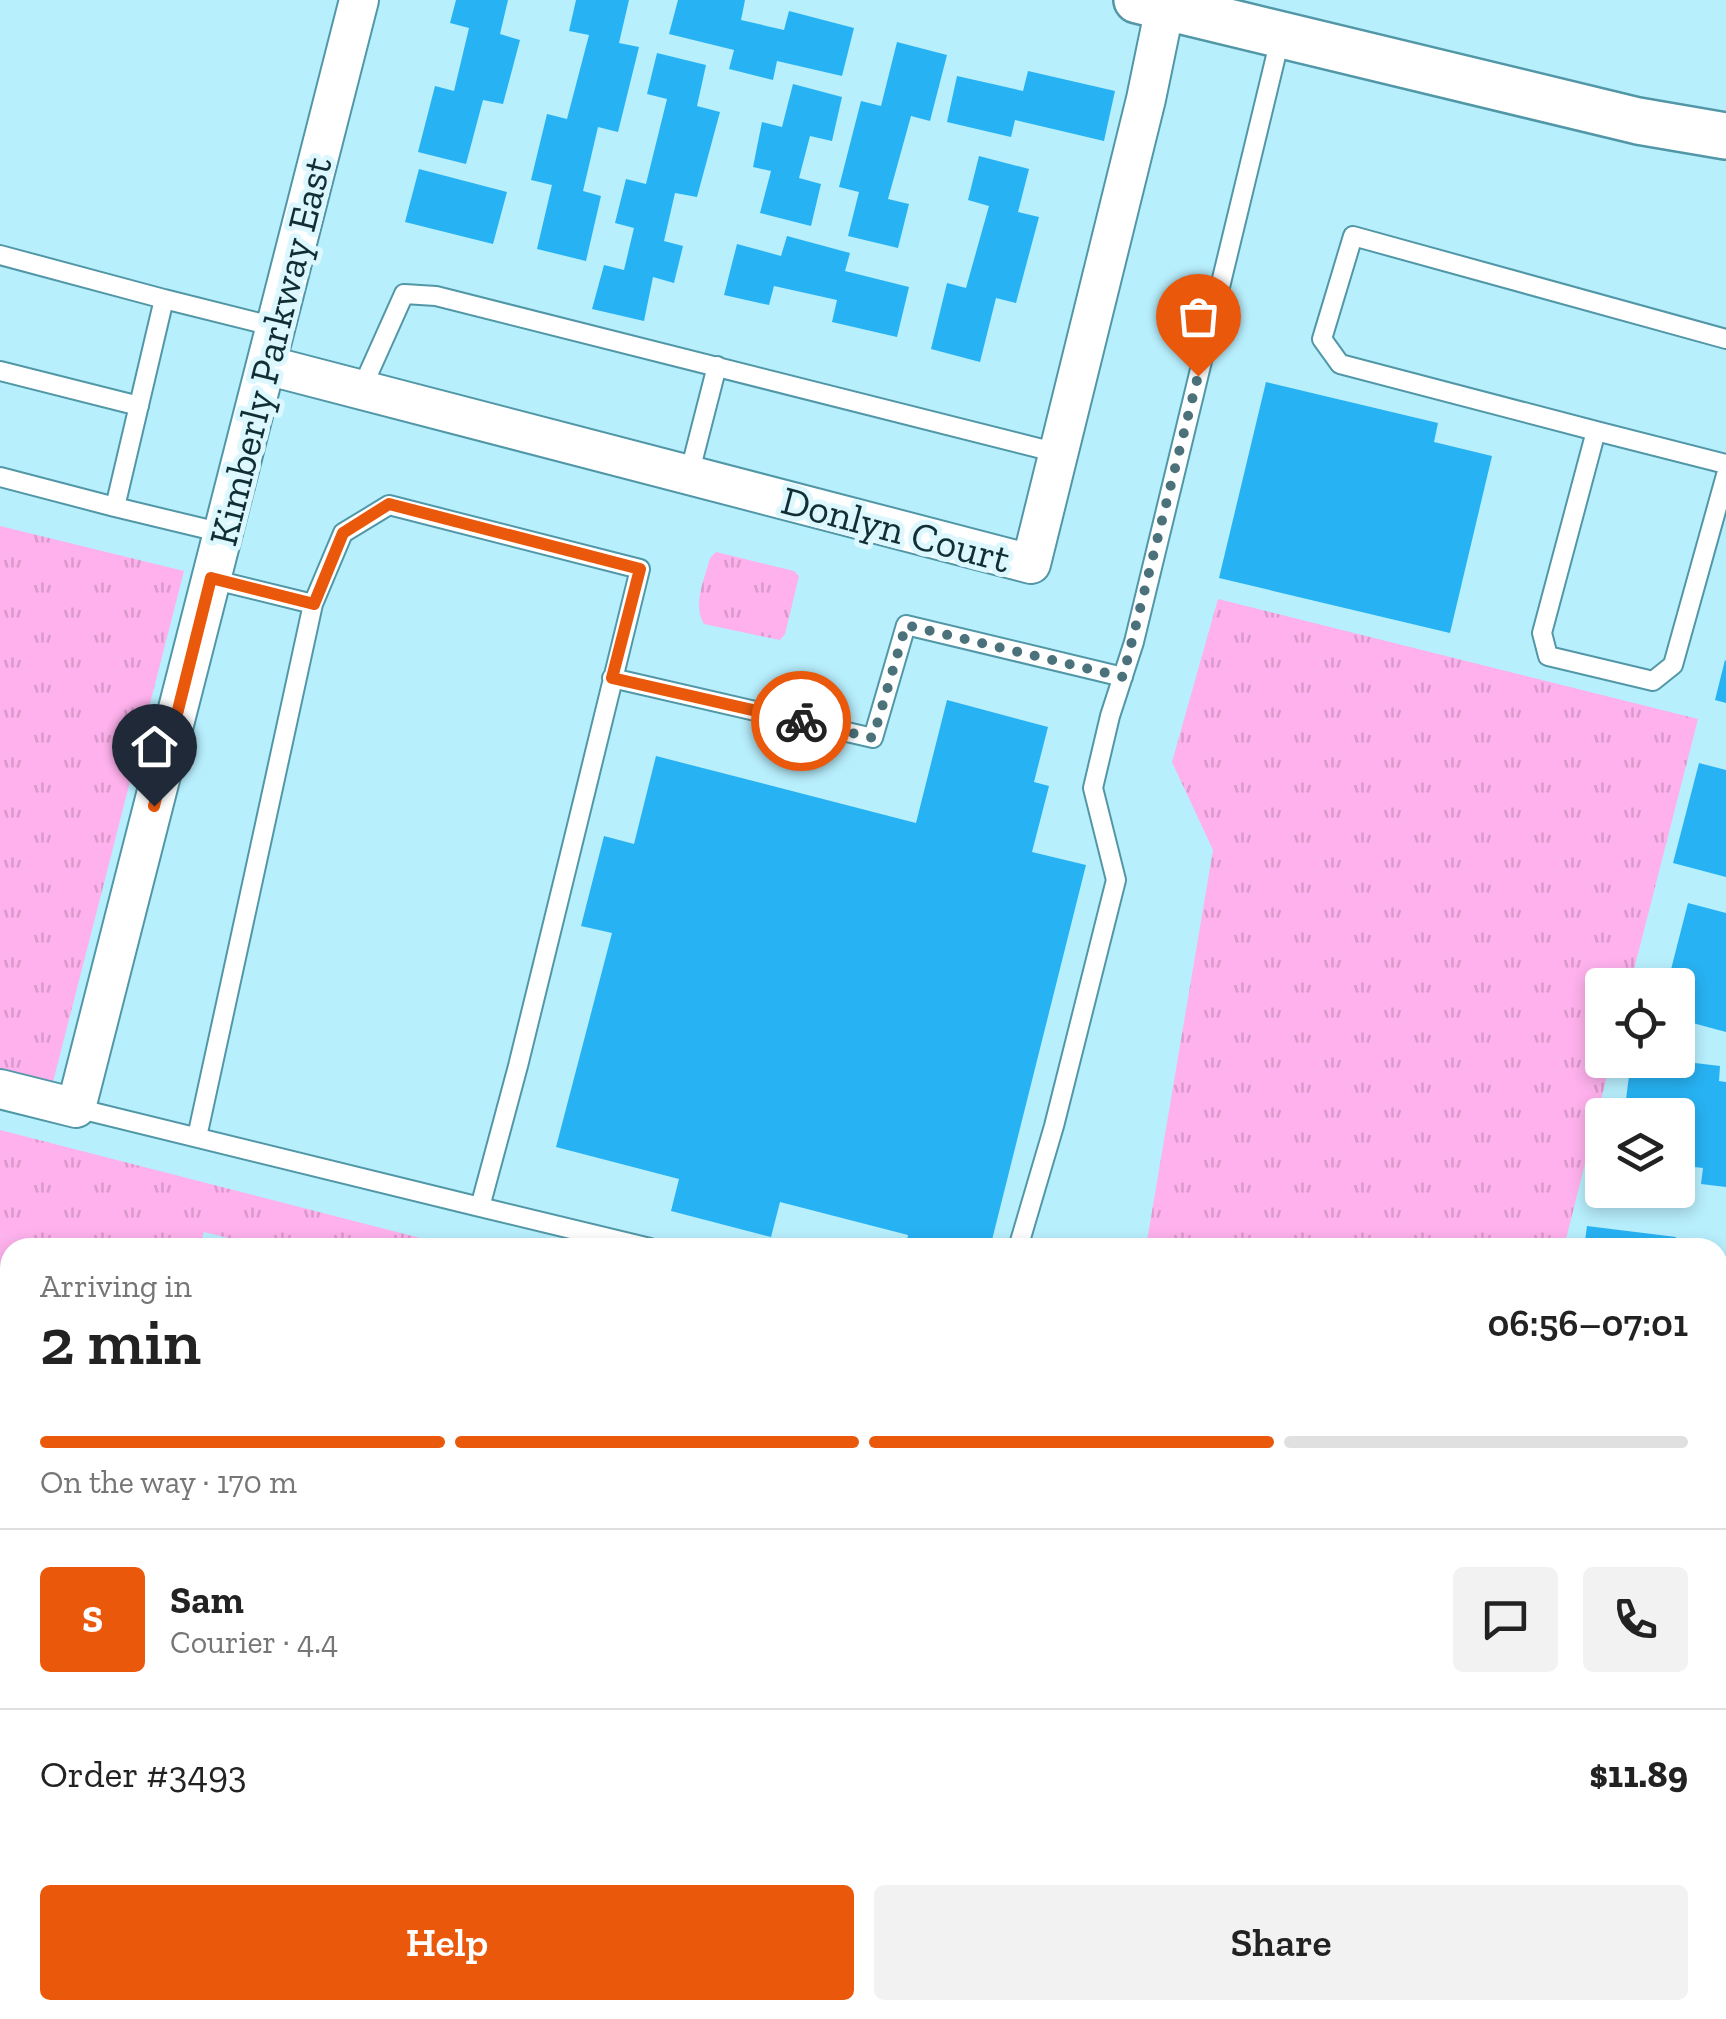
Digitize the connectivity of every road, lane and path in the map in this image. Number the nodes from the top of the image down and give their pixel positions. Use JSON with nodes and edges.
{"nodes":[{"id":1,"x":359,"y":0,"type":"edge"},
{"id":2,"x":1151,"y":4,"type":"edge"},
{"id":3,"x":1282,"y":35,"type":"junction"},
{"id":4,"x":1726,"y":136,"type":"edge"},
{"id":5,"x":0,"y":255,"type":"edge"},
{"id":6,"x":164,"y":299,"type":"junction"},
{"id":7,"x":276,"y":326,"type":"junction"},
{"id":8,"x":1726,"y":340,"type":"edge"},
{"id":9,"x":266,"y":365,"type":"junction"},
{"id":10,"x":717,"y":366,"type":"junction"},
{"id":11,"x":0,"y":371,"type":"edge"},
{"id":12,"x":360,"y":390,"type":"junction"},
{"id":13,"x":139,"y":406,"type":"junction"},
{"id":14,"x":1596,"y":431,"type":"junction"},
{"id":15,"x":1058,"y":453,"type":"junction"},
{"id":16,"x":1726,"y":464,"type":"edge"},
{"id":17,"x":689,"y":475,"type":"junction"},
{"id":18,"x":1726,"y":475,"type":"edge"},
{"id":19,"x":0,"y":477,"type":"edge"},
{"id":20,"x":115,"y":507,"type":"junction"},
{"id":21,"x":223,"y":533,"type":"junction"},
{"id":22,"x":211,"y":578,"type":"junction"},
{"id":23,"x":314,"y":604,"type":"junction"},
{"id":24,"x":1123,"y":677,"type":"junction"},
{"id":25,"x":612,"y":678,"type":"junction"},
{"id":26,"x":0,"y":1089,"type":"edge"},
{"id":27,"x":76,"y":1108,"type":"junction"},
{"id":28,"x":197,"y":1137,"type":"junction"},
{"id":29,"x":480,"y":1207,"type":"junction"},
{"id":30,"x":609,"y":1238,"type":"edge"},
{"id":31,"x":1021,"y":1238,"type":"edge"}],
"edges":[{"from":1,"to":7,"type":"street","name":"Kimberly Parkway East"},
{"from":2,"to":3,"type":"street"},
{"from":2,"to":15,"type":"street","name":"Donlyn Court"},
{"from":3,"to":4,"type":"street"},
{"from":3,"to":24,"type":"lane"},
{"from":5,"to":6,"type":"lane"},
{"from":6,"to":7,"type":"lane"},
{"from":6,"to":13,"type":"lane"},
{"from":7,"to":9,"type":"street","name":"Kimberly Parkway East"},
{"from":8,"to":14,"type":"lane"},
{"from":9,"to":12,"type":"street","name":"Donlyn Court"},
{"from":9,"to":21,"type":"street","name":"Kimberly Parkway East"},
{"from":10,"to":12,"type":"lane"},
{"from":10,"to":15,"type":"lane"},
{"from":10,"to":17,"type":"lane"},
{"from":11,"to":13,"type":"lane"},
{"from":12,"to":17,"type":"street","name":"Donlyn Court"},
{"from":13,"to":20,"type":"lane"},
{"from":14,"to":16,"type":"lane"},
{"from":14,"to":18,"type":"lane"},
{"from":15,"to":17,"type":"street","name":"Donlyn Court"},
{"from":19,"to":20,"type":"lane"},
{"from":20,"to":21,"type":"lane"},
{"from":21,"to":22,"type":"street","name":"Kimberly Parkway East"},
{"from":22,"to":23,"type":"lane"},
{"from":22,"to":27,"type":"street","name":"Kimberly Parkway East"},
{"from":23,"to":25,"type":"lane"},
{"from":23,"to":28,"type":"lane"},
{"from":24,"to":25,"type":"lane"},
{"from":24,"to":31,"type":"lane"},
{"from":25,"to":29,"type":"lane"},
{"from":26,"to":27,"type":"street"},
{"from":27,"to":28,"type":"lane"},
{"from":28,"to":29,"type":"lane"},
{"from":29,"to":30,"type":"lane"}]}
